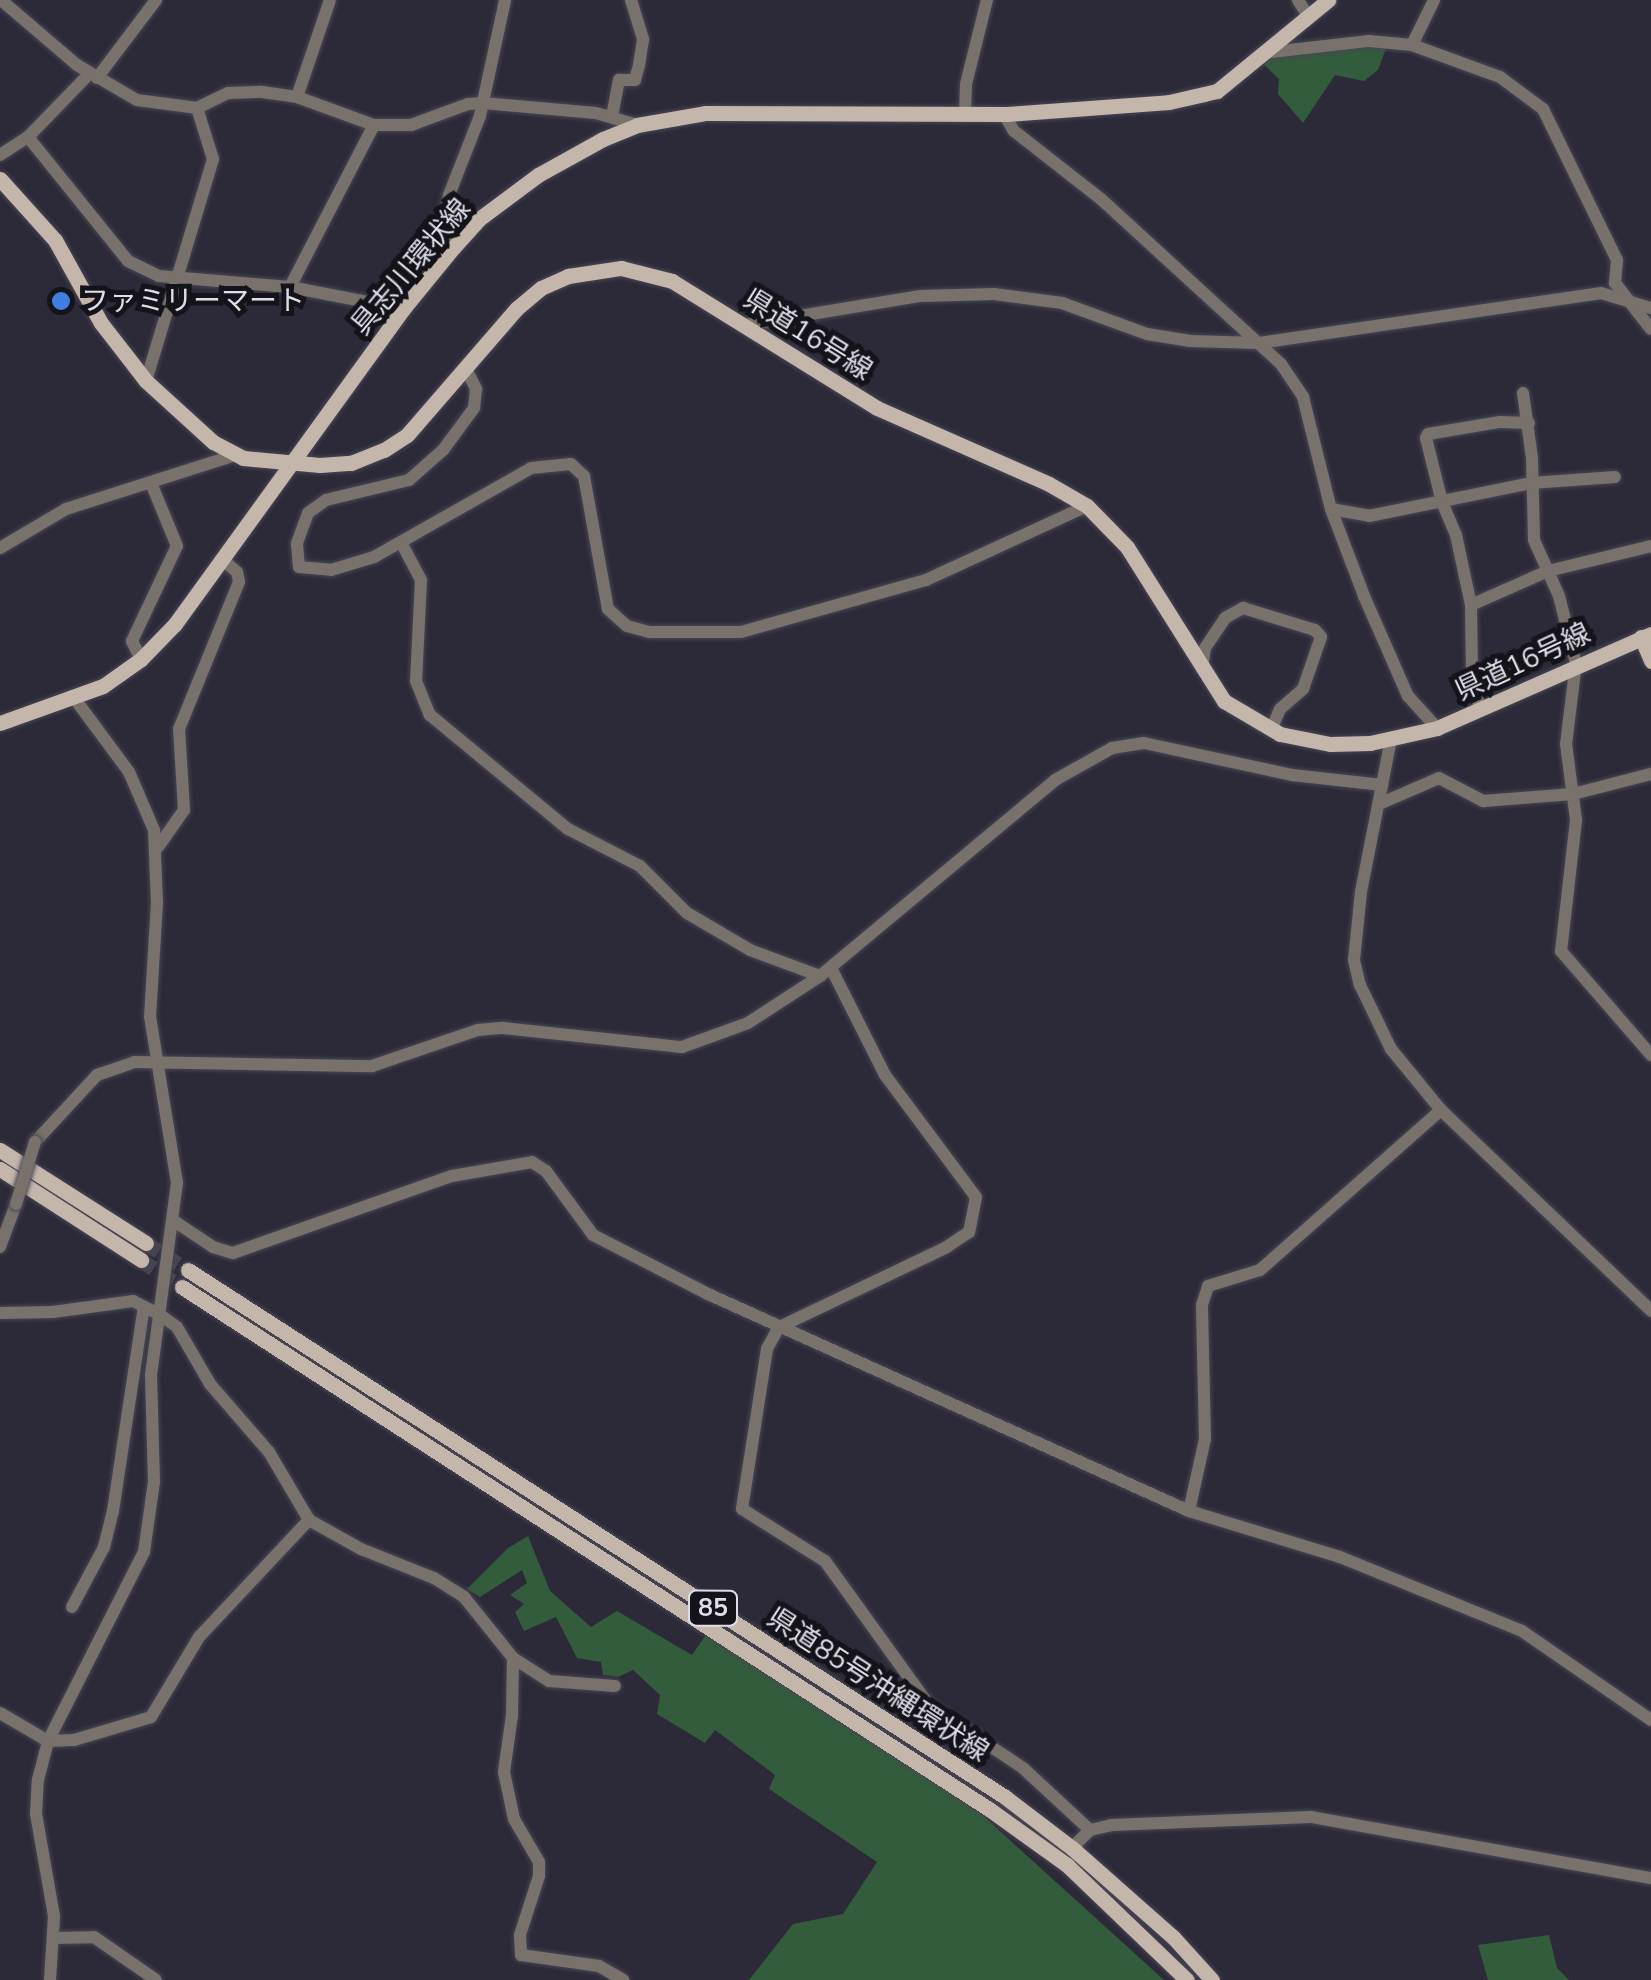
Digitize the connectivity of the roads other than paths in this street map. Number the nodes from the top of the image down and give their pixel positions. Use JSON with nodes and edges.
{"nodes":[{"id":1,"x":1,"y":0,"type":"edge"},
{"id":2,"x":156,"y":0,"type":"edge"},
{"id":3,"x":330,"y":0,"type":"edge"},
{"id":4,"x":504,"y":0,"type":"edge"},
{"id":5,"x":632,"y":0,"type":"edge"},
{"id":6,"x":987,"y":0,"type":"edge"},
{"id":7,"x":1298,"y":0,"type":"edge"},
{"id":8,"x":1328,"y":0,"type":"edge"},
{"id":9,"x":1434,"y":0,"type":"edge"},
{"id":10,"x":1308,"y":16,"type":"junction"},
{"id":11,"x":1412,"y":45,"type":"junction"},
{"id":12,"x":1264,"y":53,"type":"junction"},
{"id":13,"x":94,"y":76,"type":"junction"},
{"id":14,"x":297,"y":97,"type":"junction"},
{"id":15,"x":483,"y":103,"type":"junction"},
{"id":16,"x":197,"y":108,"type":"junction"},
{"id":17,"x":965,"y":114,"type":"junction"},
{"id":18,"x":1004,"y":114,"type":"junction"},
{"id":19,"x":612,"y":116,"type":"junction"},
{"id":20,"x":374,"y":125,"type":"junction"},
{"id":21,"x":637,"y":125,"type":"junction"},
{"id":22,"x":28,"y":137,"type":"junction"},
{"id":23,"x":0,"y":155,"type":"edge"},
{"id":24,"x":0,"y":179,"type":"edge"},
{"id":25,"x":453,"y":248,"type":"junction"},
{"id":26,"x":179,"y":278,"type":"junction"},
{"id":27,"x":290,"y":287,"type":"junction"},
{"id":28,"x":1632,"y":302,"type":"junction"},
{"id":29,"x":1651,"y":308,"type":"edge"},
{"id":30,"x":403,"y":309,"type":"junction"},
{"id":31,"x":745,"y":325,"type":"junction"},
{"id":32,"x":1651,"y":329,"type":"edge"},
{"id":33,"x":1258,"y":343,"type":"junction"},
{"id":34,"x":465,"y":368,"type":"junction"},
{"id":35,"x":146,"y":381,"type":"junction"},
{"id":36,"x":1523,"y":393,"type":"dead end"},
{"id":37,"x":1529,"y":423,"type":"junction"},
{"id":38,"x":235,"y":455,"type":"junction"},
{"id":39,"x":290,"y":465,"type":"junction"},
{"id":40,"x":1614,"y":477,"type":"dead end"},
{"id":41,"x":1532,"y":482,"type":"junction"},
{"id":42,"x":151,"y":483,"type":"junction"},
{"id":43,"x":1442,"y":502,"type":"junction"},
{"id":44,"x":1087,"y":506,"type":"junction"},
{"id":45,"x":1331,"y":509,"type":"junction"},
{"id":46,"x":402,"y":544,"type":"junction"},
{"id":47,"x":1651,"y":546,"type":"edge"},
{"id":48,"x":0,"y":548,"type":"edge"},
{"id":49,"x":224,"y":560,"type":"junction"},
{"id":50,"x":1548,"y":571,"type":"junction"},
{"id":51,"x":1470,"y":605,"type":"junction"},
{"id":52,"x":1646,"y":635,"type":"edge"},
{"id":53,"x":141,"y":659,"type":"junction"},
{"id":54,"x":1651,"y":661,"type":"edge"},
{"id":55,"x":1576,"y":664,"type":"junction"},
{"id":56,"x":1202,"y":669,"type":"junction"},
{"id":57,"x":75,"y":699,"type":"junction"},
{"id":58,"x":1480,"y":711,"type":"junction"},
{"id":59,"x":0,"y":724,"type":"edge"},
{"id":60,"x":1437,"y":728,"type":"junction"},
{"id":61,"x":1270,"y":730,"type":"junction"},
{"id":62,"x":1391,"y":739,"type":"junction"},
{"id":63,"x":1651,"y":774,"type":"edge"},
{"id":64,"x":1382,"y":785,"type":"junction"},
{"id":65,"x":1573,"y":794,"type":"junction"},
{"id":66,"x":1379,"y":804,"type":"junction"},
{"id":67,"x":158,"y":848,"type":"junction"},
{"id":68,"x":826,"y":972,"type":"junction"},
{"id":69,"x":1651,"y":1055,"type":"edge"},
{"id":70,"x":156,"y":1064,"type":"junction"},
{"id":71,"x":1442,"y":1110,"type":"junction"},
{"id":72,"x":0,"y":1150,"type":"edge"},
{"id":73,"x":0,"y":1169,"type":"edge"},
{"id":74,"x":174,"y":1221,"type":"junction"},
{"id":75,"x":146,"y":1243,"type":"tunnel mouth"},
{"id":76,"x":0,"y":1247,"type":"edge"},
{"id":77,"x":141,"y":1260,"type":"tunnel mouth"},
{"id":78,"x":188,"y":1270,"type":"tunnel mouth"},
{"id":79,"x":182,"y":1287,"type":"tunnel mouth"},
{"id":80,"x":144,"y":1307,"type":"junction"},
{"id":81,"x":1651,"y":1311,"type":"edge"},
{"id":82,"x":0,"y":1313,"type":"edge"},
{"id":83,"x":159,"y":1314,"type":"junction"},
{"id":84,"x":778,"y":1327,"type":"junction"},
{"id":85,"x":1189,"y":1511,"type":"junction"},
{"id":86,"x":309,"y":1520,"type":"junction"},
{"id":87,"x":72,"y":1607,"type":"dead end"},
{"id":88,"x":513,"y":1658,"type":"junction"},
{"id":89,"x":616,"y":1686,"type":"dead end"},
{"id":90,"x":0,"y":1713,"type":"edge"},
{"id":91,"x":1651,"y":1720,"type":"edge"},
{"id":92,"x":48,"y":1741,"type":"junction"},
{"id":93,"x":1090,"y":1830,"type":"junction"},
{"id":94,"x":1072,"y":1848,"type":"junction"},
{"id":95,"x":1651,"y":1878,"type":"edge"},
{"id":96,"x":55,"y":1938,"type":"junction"},
{"id":97,"x":50,"y":1980,"type":"edge"},
{"id":98,"x":156,"y":1980,"type":"edge"},
{"id":99,"x":623,"y":1980,"type":"edge"},
{"id":100,"x":1187,"y":1980,"type":"edge"},
{"id":101,"x":1212,"y":1980,"type":"edge"}],
"edges":[{"from":1,"to":13,"type":"street"},
{"from":2,"to":13,"type":"street"},
{"from":3,"to":14,"type":"street"},
{"from":4,"to":15,"type":"street"},
{"from":5,"to":19,"type":"street"},
{"from":6,"to":17,"type":"street"},
{"from":7,"to":10,"type":"street"},
{"from":8,"to":10,"type":"main road","name":"具志川環状線"},
{"from":9,"to":11,"type":"street"},
{"from":10,"to":12,"type":"main road","name":"具志川環状線"},
{"from":11,"to":12,"type":"street"},
{"from":11,"to":28,"type":"street"},
{"from":12,"to":18,"type":"main road","name":"具志川環状線"},
{"from":13,"to":16,"type":"street"},
{"from":13,"to":22,"type":"street"},
{"from":14,"to":16,"type":"street"},
{"from":14,"to":20,"type":"street"},
{"from":15,"to":19,"type":"street"},
{"from":15,"to":20,"type":"street"},
{"from":15,"to":25,"type":"street"},
{"from":16,"to":26,"type":"street"},
{"from":17,"to":18,"type":"main road","name":"具志川環状線"},
{"from":17,"to":21,"type":"main road","name":"具志川環状線"},
{"from":18,"to":33,"type":"street"},
{"from":19,"to":21,"type":"street"},
{"from":20,"to":27,"type":"street"},
{"from":21,"to":25,"type":"main road","name":"具志川環状線"},
{"from":22,"to":23,"type":"street"},
{"from":22,"to":26,"type":"street"},
{"from":24,"to":35,"type":"main road","name":"県道16号線"},
{"from":25,"to":30,"type":"main road","name":"具志川環状線"},
{"from":26,"to":27,"type":"street"},
{"from":26,"to":35,"type":"street"},
{"from":27,"to":30,"type":"street"},
{"from":28,"to":29,"type":"street"},
{"from":28,"to":32,"type":"street"},
{"from":28,"to":33,"type":"street"},
{"from":30,"to":39,"type":"main road","name":"具志川環状線"},
{"from":31,"to":33,"type":"street"},
{"from":31,"to":34,"type":"main road","name":"県道16号線"},
{"from":31,"to":44,"type":"main road","name":"県道16号線"},
{"from":33,"to":45,"type":"street"},
{"from":34,"to":39,"type":"main road","name":"県道16号線"},
{"from":34,"to":46,"type":"street"},
{"from":35,"to":38,"type":"main road","name":"県道16号線"},
{"from":36,"to":37,"type":"street"},
{"from":37,"to":41,"type":"street"},
{"from":37,"to":43,"type":"street"},
{"from":38,"to":39,"type":"main road","name":"県道16号線"},
{"from":38,"to":42,"type":"street"},
{"from":39,"to":49,"type":"main road","name":"具志川環状線"},
{"from":40,"to":41,"type":"street"},
{"from":41,"to":43,"type":"street"},
{"from":41,"to":50,"type":"street"},
{"from":42,"to":48,"type":"street"},
{"from":42,"to":53,"type":"street"},
{"from":43,"to":45,"type":"street"},
{"from":43,"to":51,"type":"street"},
{"from":44,"to":46,"type":"street"},
{"from":44,"to":56,"type":"main road","name":"県道16号線"},
{"from":45,"to":60,"type":"street"},
{"from":46,"to":68,"type":"street"},
{"from":47,"to":50,"type":"street"},
{"from":49,"to":53,"type":"main road","name":"具志川環状線"},
{"from":49,"to":67,"type":"street"},
{"from":50,"to":51,"type":"street"},
{"from":50,"to":55,"type":"street"},
{"from":51,"to":58,"type":"street"},
{"from":52,"to":54,"type":"main road"},
{"from":52,"to":55,"type":"main road","name":"県道16号線"},
{"from":53,"to":57,"type":"main road","name":"具志川環状線"},
{"from":55,"to":58,"type":"main road","name":"県道16号線"},
{"from":55,"to":65,"type":"street"},
{"from":56,"to":61,"type":"main road","name":"県道16号線"},
{"from":56,"to":61,"type":"street"},
{"from":57,"to":59,"type":"main road","name":"具志川環状線"},
{"from":57,"to":67,"type":"street"},
{"from":58,"to":60,"type":"main road","name":"県道16号線"},
{"from":60,"to":62,"type":"main road","name":"県道16号線"},
{"from":61,"to":62,"type":"main road","name":"県道16号線"},
{"from":62,"to":64,"type":"street"},
{"from":63,"to":65,"type":"street"},
{"from":64,"to":66,"type":"street"},
{"from":64,"to":68,"type":"street"},
{"from":65,"to":66,"type":"street"},
{"from":65,"to":69,"type":"street"},
{"from":66,"to":71,"type":"street"},
{"from":67,"to":70,"type":"street"},
{"from":68,"to":70,"type":"street"},
{"from":68,"to":84,"type":"street"},
{"from":70,"to":74,"type":"street"},
{"from":70,"to":76,"type":"street","bridge":true},
{"from":71,"to":81,"type":"street"},
{"from":71,"to":85,"type":"street"},
{"from":72,"to":75,"type":"main road"},
{"from":73,"to":77,"type":"main road"},
{"from":74,"to":83,"type":"street"},
{"from":74,"to":84,"type":"street"},
{"from":78,"to":94,"type":"main road","name":"県道85号沖縄環状線","number":"85"},
{"from":79,"to":100,"type":"main road","name":"県道85号沖縄環状線","number":"85"},
{"from":80,"to":82,"type":"street"},
{"from":80,"to":83,"type":"street"},
{"from":80,"to":87,"type":"street"},
{"from":83,"to":86,"type":"street"},
{"from":83,"to":92,"type":"street"},
{"from":84,"to":85,"type":"street"},
{"from":84,"to":93,"type":"street"},
{"from":85,"to":91,"type":"street"},
{"from":86,"to":88,"type":"street"},
{"from":86,"to":92,"type":"street"},
{"from":88,"to":89,"type":"street"},
{"from":88,"to":99,"type":"street"},
{"from":90,"to":92,"type":"street"},
{"from":92,"to":96,"type":"street"},
{"from":93,"to":94,"type":"street"},
{"from":93,"to":95,"type":"street"},
{"from":94,"to":101,"type":"main road","name":"県道85号沖縄環状線","number":"85"},
{"from":96,"to":97,"type":"street"},
{"from":96,"to":98,"type":"street"}]}
